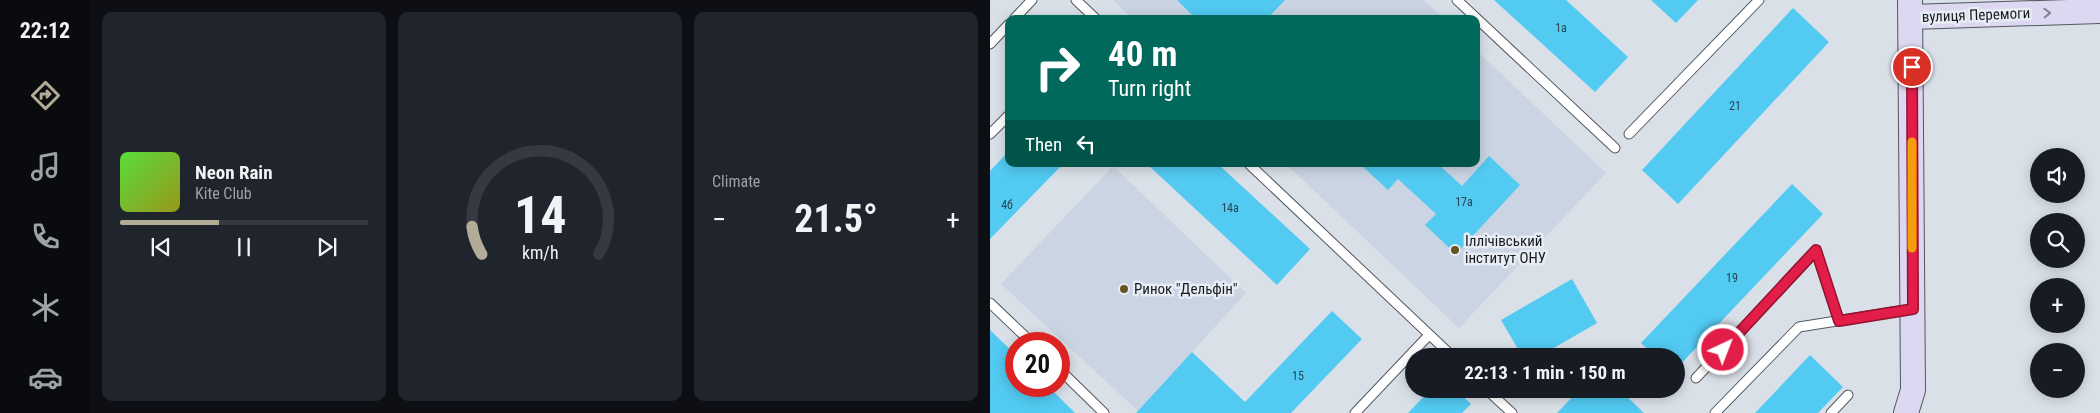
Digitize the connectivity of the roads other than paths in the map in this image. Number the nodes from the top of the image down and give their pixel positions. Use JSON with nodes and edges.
{"nodes":[{"id":1,"x":1032,"y":0,"type":"edge"},
{"id":2,"x":1076,"y":0,"type":"edge"},
{"id":3,"x":1457,"y":0,"type":"edge"},
{"id":4,"x":1759,"y":0,"type":"edge"},
{"id":5,"x":1911,"y":8,"type":"edge"},
{"id":6,"x":2100,"y":11,"type":"edge"},
{"id":7,"x":1018,"y":15,"type":"edge"},
{"id":8,"x":1092,"y":15,"type":"edge"},
{"id":9,"x":1473,"y":15,"type":"edge"},
{"id":10,"x":1480,"y":21,"type":"edge"},
{"id":11,"x":1005,"y":28,"type":"edge"},
{"id":12,"x":990,"y":44,"type":"edge"},
{"id":13,"x":1005,"y":119,"type":"edge"},
{"id":14,"x":990,"y":134,"type":"edge"},
{"id":15,"x":1629,"y":134,"type":"dead end"},
{"id":16,"x":1616,"y":148,"type":"dead end"},
{"id":17,"x":1252,"y":167,"type":"edge"},
{"id":18,"x":990,"y":303,"type":"edge"},
{"id":19,"x":1913,"y":309,"type":"junction"},
{"id":20,"x":1839,"y":321,"type":"junction"},
{"id":21,"x":1020,"y":332,"type":"edge"},
{"id":22,"x":1429,"y":335,"type":"junction"},
{"id":23,"x":1443,"y":348,"type":"edge"},
{"id":24,"x":1696,"y":378,"type":"dead end"},
{"id":25,"x":1070,"y":380,"type":"edge"},
{"id":26,"x":1848,"y":395,"type":"dead end"},
{"id":27,"x":1496,"y":398,"type":"edge"},
{"id":28,"x":1104,"y":413,"type":"edge"},
{"id":29,"x":1354,"y":413,"type":"edge"},
{"id":30,"x":1512,"y":413,"type":"edge"},
{"id":31,"x":1715,"y":413,"type":"edge"},
{"id":32,"x":1831,"y":413,"type":"edge"},
{"id":33,"x":1906,"y":413,"type":"edge"}],
"edges":[{"from":1,"to":7,"type":"lane"},
{"from":2,"to":8,"type":"lane"},
{"from":3,"to":9,"type":"lane"},
{"from":4,"to":15,"type":"lane"},
{"from":5,"to":6,"type":"main road","name":"вулиця Перемоги","one_way":true},
{"from":5,"to":19,"type":"main road"},
{"from":10,"to":16,"type":"lane"},
{"from":11,"to":12,"type":"lane"},
{"from":13,"to":14,"type":"lane"},
{"from":17,"to":22,"type":"lane"},
{"from":18,"to":21,"type":"lane"},
{"from":19,"to":20,"type":"lane"},
{"from":19,"to":33,"type":"main road"},
{"from":20,"to":24,"type":"lane"},
{"from":20,"to":31,"type":"lane"},
{"from":22,"to":23,"type":"lane"},
{"from":22,"to":29,"type":"lane"},
{"from":25,"to":28,"type":"lane"},
{"from":26,"to":32,"type":"lane"},
{"from":27,"to":30,"type":"lane"}]}
